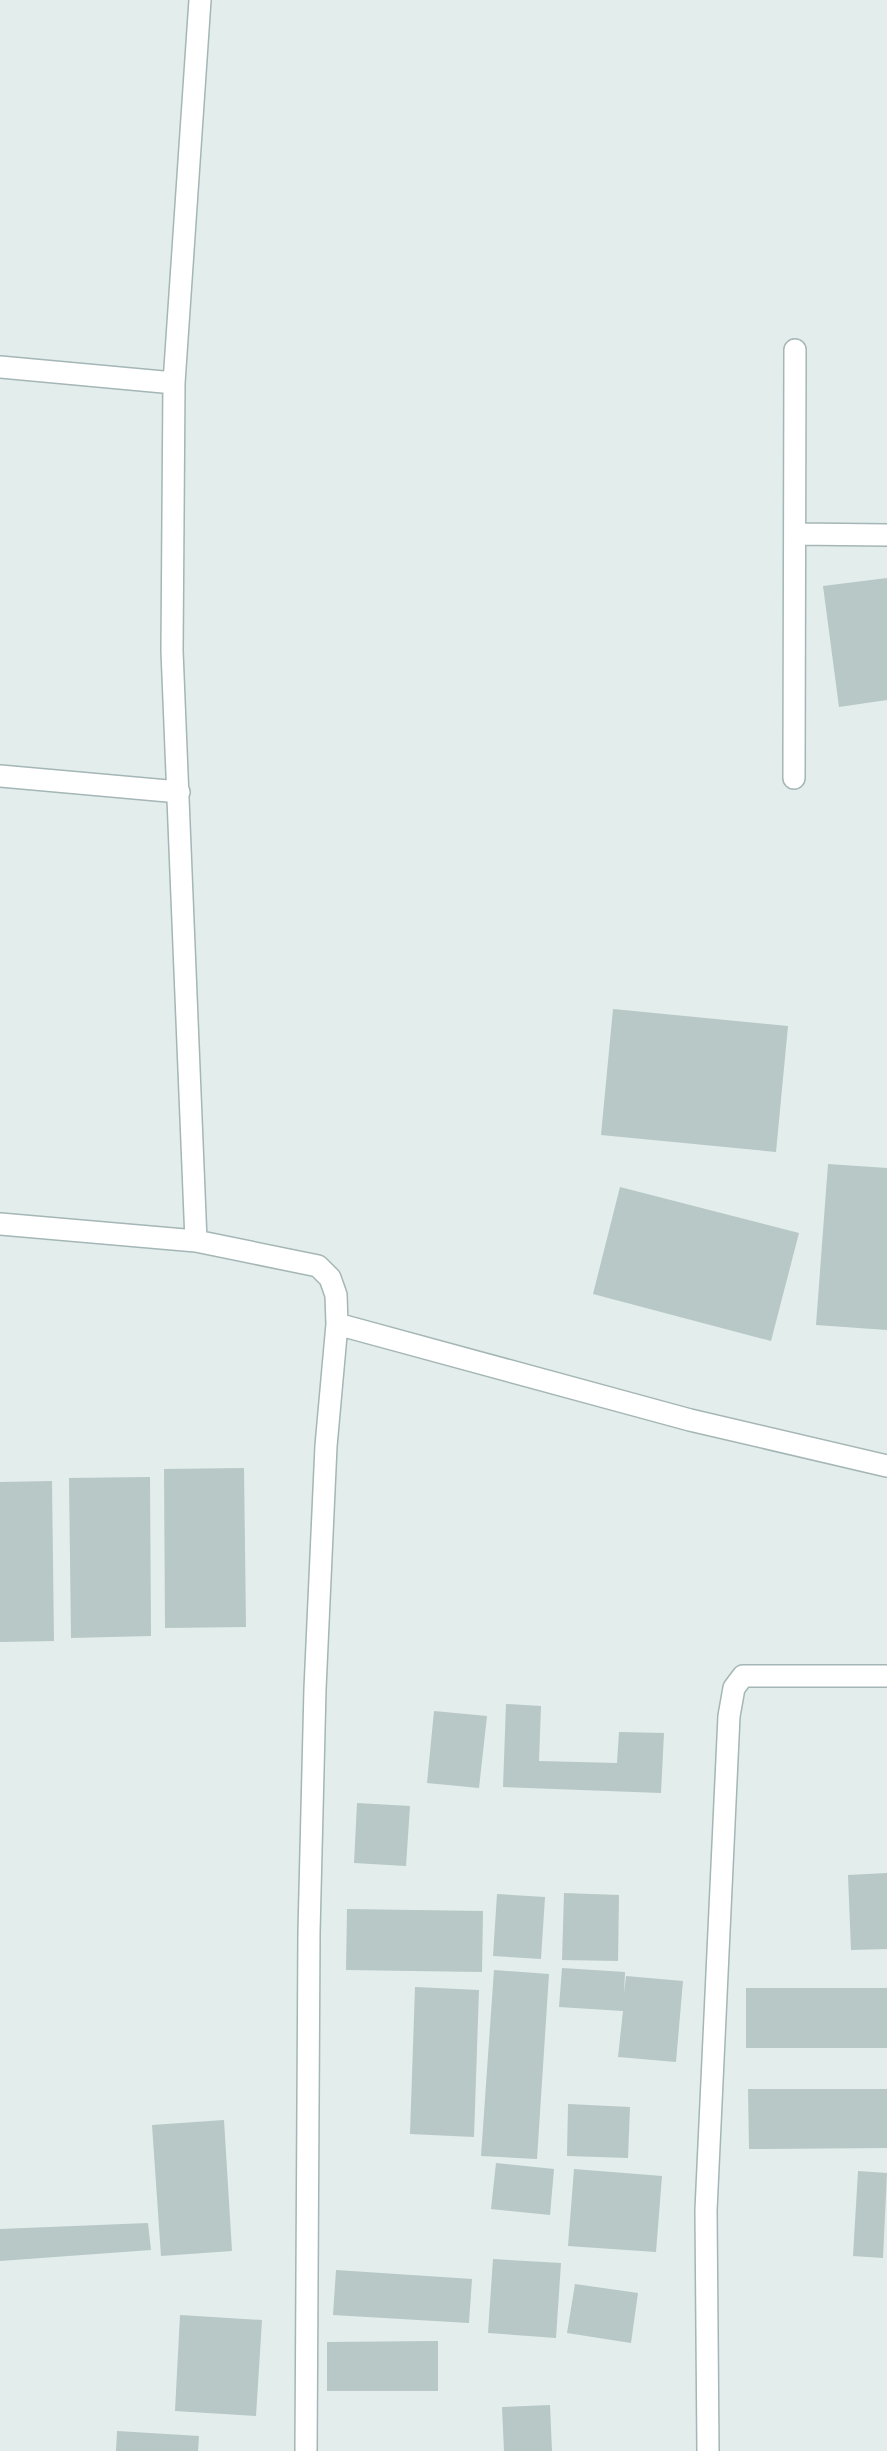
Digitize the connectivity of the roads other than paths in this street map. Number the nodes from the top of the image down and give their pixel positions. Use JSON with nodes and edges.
{"nodes":[{"id":1,"x":200,"y":0,"type":"edge"},
{"id":2,"x":795,"y":350,"type":"dead end"},
{"id":3,"x":0,"y":367,"type":"edge"},
{"id":4,"x":174,"y":383,"type":"junction"},
{"id":5,"x":796,"y":534,"type":"junction"},
{"id":6,"x":887,"y":535,"type":"edge"},
{"id":7,"x":0,"y":776,"type":"edge"},
{"id":8,"x":794,"y":778,"type":"dead end"},
{"id":9,"x":179,"y":792,"type":"junction"},
{"id":10,"x":0,"y":1224,"type":"edge"},
{"id":11,"x":196,"y":1241,"type":"junction"},
{"id":12,"x":337,"y":1324,"type":"junction"},
{"id":13,"x":887,"y":1466,"type":"edge"},
{"id":14,"x":887,"y":1676,"type":"edge"},
{"id":15,"x":306,"y":2451,"type":"edge"},
{"id":16,"x":708,"y":2451,"type":"edge"}],
"edges":[{"from":1,"to":4,"type":"street"},
{"from":2,"to":5,"type":"street"},
{"from":3,"to":4,"type":"street"},
{"from":4,"to":9,"type":"street"},
{"from":5,"to":6,"type":"street"},
{"from":5,"to":8,"type":"street"},
{"from":7,"to":9,"type":"street"},
{"from":9,"to":11,"type":"street"},
{"from":10,"to":11,"type":"street"},
{"from":11,"to":12,"type":"street"},
{"from":12,"to":13,"type":"street"},
{"from":12,"to":15,"type":"street"},
{"from":14,"to":16,"type":"street"}]}
